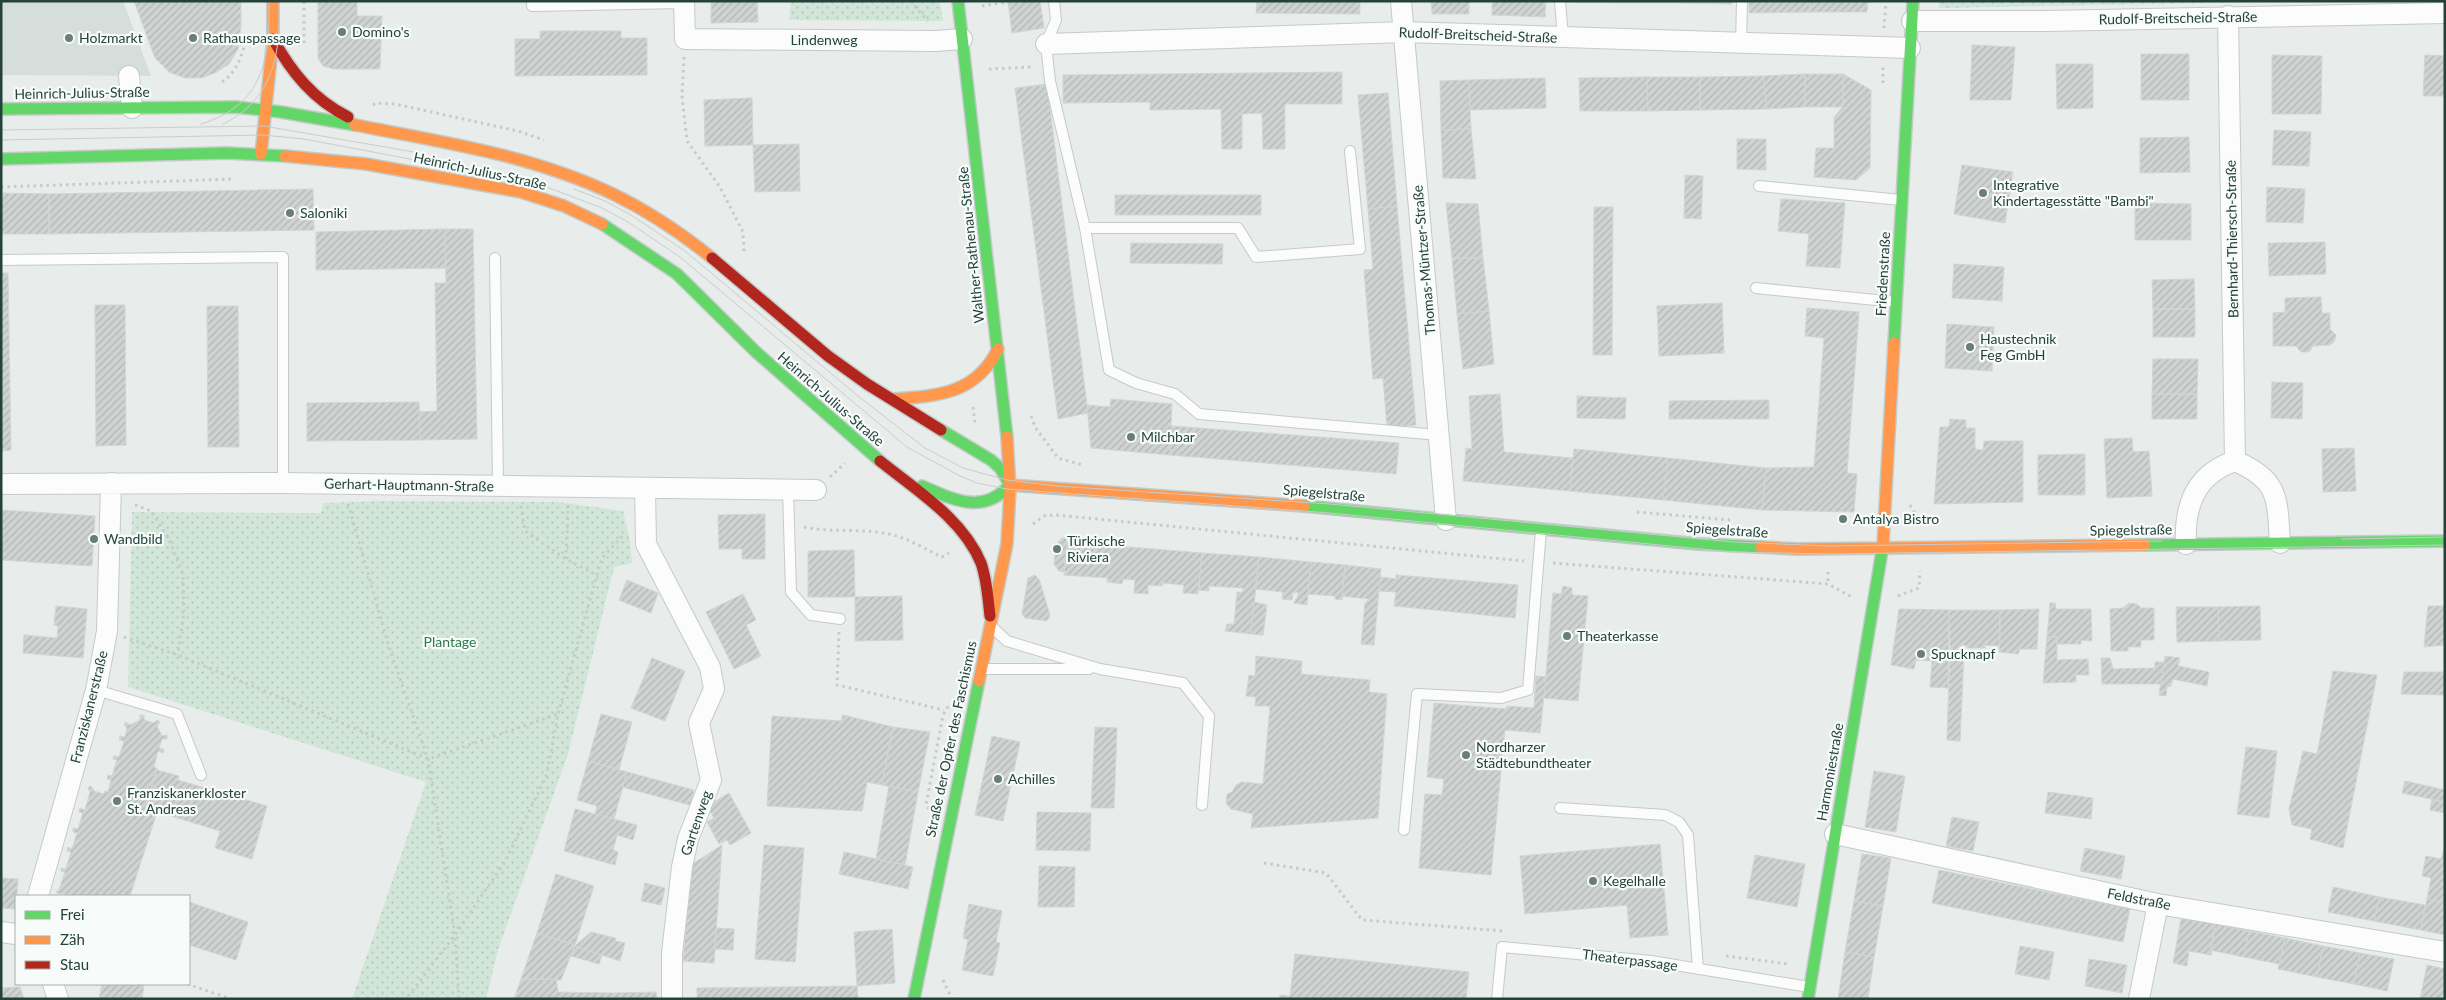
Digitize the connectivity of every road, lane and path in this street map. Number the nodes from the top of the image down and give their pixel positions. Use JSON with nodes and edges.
{"nodes":[{"id":1,"x":273,"y":1,"type":"edge"},
{"id":2,"x":304,"y":1,"type":"edge"},
{"id":3,"x":532,"y":1,"type":"edge"},
{"id":4,"x":958,"y":1,"type":"edge"},
{"id":5,"x":1054,"y":1,"type":"edge"},
{"id":6,"x":1401,"y":1,"type":"edge"},
{"id":7,"x":1560,"y":1,"type":"edge"},
{"id":8,"x":1742,"y":1,"type":"edge"},
{"id":9,"x":1913,"y":1,"type":"edge"},
{"id":10,"x":684,"y":2,"type":"edge"},
{"id":11,"x":1008,"y":2,"type":"edge"},
{"id":12,"x":981,"y":6,"type":"dead end"},
{"id":13,"x":2339,"y":8,"type":"edge"},
{"id":14,"x":2445,"y":13,"type":"edge"},
{"id":15,"x":2228,"y":16,"type":"junction"},
{"id":16,"x":1912,"y":21,"type":"junction"},
{"id":17,"x":248,"y":24,"type":"dead end"},
{"id":18,"x":304,"y":32,"type":"dead end"},
{"id":19,"x":1404,"y":32,"type":"junction"},
{"id":20,"x":1563,"y":38,"type":"junction"},
{"id":21,"x":274,"y":39,"type":"junction"},
{"id":22,"x":685,"y":39,"type":"junction"},
{"id":23,"x":962,"y":39,"type":"junction"},
{"id":24,"x":1046,"y":44,"type":"junction"},
{"id":25,"x":1741,"y":44,"type":"junction"},
{"id":26,"x":1910,"y":48,"type":"junction"},
{"id":27,"x":989,"y":69,"type":"dead end"},
{"id":28,"x":129,"y":76,"type":"dead end"},
{"id":29,"x":214,"y":87,"type":"dead end"},
{"id":30,"x":132,"y":108,"type":"junction"},
{"id":31,"x":1,"y":109,"type":"edge"},
{"id":32,"x":266,"y":109,"type":"junction"},
{"id":33,"x":372,"y":128,"type":"junction"},
{"id":34,"x":1350,"y":150,"type":"dead end"},
{"id":35,"x":261,"y":154,"type":"junction"},
{"id":36,"x":1,"y":159,"type":"edge"},
{"id":37,"x":237,"y":179,"type":"dead end"},
{"id":38,"x":1759,"y":186,"type":"dead end"},
{"id":39,"x":1,"y":187,"type":"edge"},
{"id":40,"x":1902,"y":200,"type":"junction"},
{"id":41,"x":1085,"y":228,"type":"junction"},
{"id":42,"x":749,"y":256,"type":"dead end"},
{"id":43,"x":495,"y":258,"type":"dead end"},
{"id":44,"x":1,"y":260,"type":"edge"},
{"id":45,"x":1756,"y":288,"type":"dead end"},
{"id":46,"x":1896,"y":303,"type":"junction"},
{"id":47,"x":998,"y":348,"type":"junction"},
{"id":48,"x":893,"y":399,"type":"junction"},
{"id":49,"x":1439,"y":435,"type":"junction"},
{"id":50,"x":850,"y":459,"type":"dead end"},
{"id":51,"x":2235,"y":462,"type":"junction"},
{"id":52,"x":888,"y":468,"type":"junction"},
{"id":53,"x":283,"y":483,"type":"junction"},
{"id":54,"x":1,"y":484,"type":"edge"},
{"id":55,"x":111,"y":484,"type":"junction"},
{"id":56,"x":344,"y":484,"type":"junction"},
{"id":57,"x":1010,"y":485,"type":"junction"},
{"id":58,"x":508,"y":486,"type":"junction"},
{"id":59,"x":569,"y":487,"type":"junction"},
{"id":60,"x":645,"y":488,"type":"junction"},
{"id":61,"x":788,"y":490,"type":"junction"},
{"id":62,"x":816,"y":490,"type":"joint"},
{"id":63,"x":645,"y":518,"type":"junction"},
{"id":64,"x":1446,"y":520,"type":"junction"},
{"id":65,"x":789,"y":524,"type":"junction"},
{"id":66,"x":1031,"y":527,"type":"dead end"},
{"id":67,"x":1541,"y":529,"type":"junction"},
{"id":68,"x":2445,"y":541,"type":"edge"},
{"id":69,"x":2280,"y":543,"type":"junction"},
{"id":70,"x":2186,"y":544,"type":"junction"},
{"id":71,"x":958,"y":548,"type":"dead end"},
{"id":72,"x":1883,"y":549,"type":"junction"},
{"id":73,"x":566,"y":559,"type":"junction"},
{"id":74,"x":1537,"y":562,"type":"junction"},
{"id":75,"x":597,"y":574,"type":"junction"},
{"id":76,"x":1828,"y":584,"type":"dead end"},
{"id":77,"x":1919,"y":588,"type":"dead end"},
{"id":78,"x":1895,"y":597,"type":"dead end"},
{"id":79,"x":840,"y":619,"type":"joint"},
{"id":80,"x":990,"y":626,"type":"junction"},
{"id":81,"x":107,"y":631,"type":"junction"},
{"id":82,"x":178,"y":655,"type":"junction"},
{"id":83,"x":981,"y":669,"type":"junction"},
{"id":84,"x":1100,"y":669,"type":"junction"},
{"id":85,"x":96,"y":690,"type":"junction"},
{"id":86,"x":944,"y":710,"type":"dead end"},
{"id":87,"x":558,"y":714,"type":"junction"},
{"id":88,"x":428,"y":759,"type":"junction"},
{"id":89,"x":201,"y":775,"type":"dead end"},
{"id":90,"x":1202,"y":805,"type":"dead end"},
{"id":91,"x":1560,"y":808,"type":"dead end"},
{"id":92,"x":1404,"y":830,"type":"dead end"},
{"id":93,"x":1835,"y":834,"type":"junction"},
{"id":94,"x":1264,"y":863,"type":"dead end"},
{"id":95,"x":38,"y":895,"type":"edge"},
{"id":96,"x":2158,"y":904,"type":"junction"},
{"id":97,"x":1509,"y":931,"type":"dead end"},
{"id":98,"x":1,"y":932,"type":"edge"},
{"id":99,"x":15,"y":934,"type":"edge"},
{"id":100,"x":455,"y":934,"type":"junction"},
{"id":101,"x":2445,"y":952,"type":"edge"},
{"id":102,"x":1698,"y":953,"type":"junction"},
{"id":103,"x":1792,"y":964,"type":"dead end"},
{"id":104,"x":1698,"y":969,"type":"junction"},
{"id":105,"x":53,"y":985,"type":"edge"},
{"id":106,"x":190,"y":985,"type":"edge"},
{"id":107,"x":1810,"y":987,"type":"junction"},
{"id":108,"x":58,"y":999,"type":"edge"},
{"id":109,"x":230,"y":999,"type":"edge"},
{"id":110,"x":406,"y":999,"type":"edge"},
{"id":111,"x":459,"y":999,"type":"edge"},
{"id":112,"x":672,"y":999,"type":"edge"},
{"id":113,"x":914,"y":999,"type":"edge"},
{"id":114,"x":1497,"y":999,"type":"edge"},
{"id":115,"x":1808,"y":999,"type":"edge"},
{"id":116,"x":2139,"y":999,"type":"edge"}],
"edges":[{"from":1,"to":21,"type":"street"},
{"from":2,"to":18,"type":"path"},
{"from":3,"to":10,"type":"lane"},
{"from":4,"to":23,"type":"street","name":"Walther-Rathenau-Straße"},
{"from":5,"to":24,"type":"lane"},
{"from":6,"to":19,"type":"street","name":"Thomas-Müntzer-Straße"},
{"from":7,"to":20,"type":"lane"},
{"from":8,"to":25,"type":"lane"},
{"from":9,"to":16,"type":"street","name":"Friedenstraße"},
{"from":10,"to":22,"type":"street"},
{"from":11,"to":12,"type":"path"},
{"from":13,"to":14,"type":"street","name":"Rudolf-Breitscheid-Straße"},
{"from":13,"to":15,"type":"street","name":"Rudolf-Breitscheid-Straße"},
{"from":15,"to":16,"type":"street","name":"Rudolf-Breitscheid-Straße"},
{"from":15,"to":51,"type":"street","name":"Bernhard-Thiersch-Straße"},
{"from":16,"to":26,"type":"street","name":"Friedenstraße"},
{"from":17,"to":29,"type":"path"},
{"from":19,"to":20,"type":"street","name":"Rudolf-Breitscheid-Straße"},
{"from":19,"to":24,"type":"street","name":"Rudolf-Breitscheid-Straße"},
{"from":19,"to":49,"type":"street","name":"Thomas-Müntzer-Straße"},
{"from":20,"to":25,"type":"street","name":"Rudolf-Breitscheid-Straße"},
{"from":21,"to":32,"type":"street"},
{"from":21,"to":33,"type":"street"},
{"from":22,"to":23,"type":"street","name":"Lindenweg"},
{"from":22,"to":42,"type":"path"},
{"from":23,"to":47,"type":"street","name":"Walther-Rathenau-Straße"},
{"from":24,"to":27,"type":"path"},
{"from":24,"to":41,"type":"lane"},
{"from":25,"to":26,"type":"street","name":"Rudolf-Breitscheid-Straße"},
{"from":26,"to":40,"type":"street","name":"Friedenstraße"},
{"from":28,"to":30,"type":"street"},
{"from":30,"to":31,"type":"street","name":"Heinrich-Julius-Straße"},
{"from":30,"to":32,"type":"street","name":"Heinrich-Julius-Straße"},
{"from":32,"to":33,"type":"street","name":"Heinrich-Julius-Straße"},
{"from":32,"to":35,"type":"street"},
{"from":33,"to":48,"type":"street","name":"Heinrich-Julius-Straße"},
{"from":34,"to":41,"type":"lane"},
{"from":35,"to":36,"type":"street","name":"Heinrich-Julius-Straße"},
{"from":35,"to":52,"type":"street","name":"Heinrich-Julius-Straße"},
{"from":37,"to":39,"type":"path"},
{"from":38,"to":40,"type":"lane"},
{"from":40,"to":46,"type":"street","name":"Friedenstraße"},
{"from":41,"to":49,"type":"lane"},
{"from":43,"to":58,"type":"lane"},
{"from":44,"to":53,"type":"lane"},
{"from":45,"to":46,"type":"lane"},
{"from":46,"to":72,"type":"street","name":"Friedenstraße"},
{"from":47,"to":48,"type":"street"},
{"from":47,"to":57,"type":"street","name":"Walther-Rathenau-Straße"},
{"from":48,"to":57,"type":"street","name":"Heinrich-Julius-Straße"},
{"from":49,"to":64,"type":"street","name":"Thomas-Müntzer-Straße"},
{"from":50,"to":62,"type":"path"},
{"from":51,"to":69,"type":"street"},
{"from":51,"to":70,"type":"street"},
{"from":52,"to":57,"type":"street","name":"Heinrich-Julius-Straße"},
{"from":52,"to":80,"type":"street","name":"Heinrich-Julius-Straße"},
{"from":53,"to":55,"type":"street","name":"Gerhart-Hauptmann-Straße"},
{"from":53,"to":56,"type":"street","name":"Gerhart-Hauptmann-Straße"},
{"from":54,"to":55,"type":"street","name":"Gerhart-Hauptmann-Straße"},
{"from":55,"to":81,"type":"street","name":"Franziskanerstraße"},
{"from":55,"to":82,"type":"path"},
{"from":56,"to":58,"type":"street","name":"Gerhart-Hauptmann-Straße"},
{"from":56,"to":88,"type":"path"},
{"from":57,"to":64,"type":"street","name":"Spiegelstraße"},
{"from":57,"to":80,"type":"street","name":"Straße der Opfer des Faschismus"},
{"from":58,"to":59,"type":"street","name":"Gerhart-Hauptmann-Straße"},
{"from":58,"to":73,"type":"path"},
{"from":59,"to":60,"type":"street","name":"Gerhart-Hauptmann-Straße"},
{"from":59,"to":73,"type":"path"},
{"from":60,"to":61,"type":"street","name":"Gerhart-Hauptmann-Straße"},
{"from":60,"to":63,"type":"street","name":"Gartenweg"},
{"from":61,"to":62,"type":"street","name":"Gerhart-Hauptmann-Straße"},
{"from":61,"to":65,"type":"lane"},
{"from":63,"to":75,"type":"path"},
{"from":63,"to":112,"type":"street","name":"Gartenweg"},
{"from":64,"to":67,"type":"street","name":"Spiegelstraße"},
{"from":65,"to":71,"type":"path"},
{"from":65,"to":79,"type":"lane"},
{"from":66,"to":74,"type":"path"},
{"from":67,"to":72,"type":"street","name":"Spiegelstraße"},
{"from":67,"to":74,"type":"lane"},
{"from":68,"to":69,"type":"street","name":"Spiegelstraße"},
{"from":69,"to":70,"type":"street","name":"Spiegelstraße"},
{"from":70,"to":72,"type":"street","name":"Spiegelstraße"},
{"from":72,"to":93,"type":"street","name":"Harmoniestraße"},
{"from":73,"to":75,"type":"path"},
{"from":74,"to":76,"type":"path"},
{"from":74,"to":92,"type":"lane"},
{"from":75,"to":87,"type":"path"},
{"from":77,"to":78,"type":"path"},
{"from":79,"to":86,"type":"path"},
{"from":80,"to":83,"type":"street","name":"Straße der Opfer des Faschismus"},
{"from":80,"to":84,"type":"lane"},
{"from":81,"to":82,"type":"path"},
{"from":81,"to":85,"type":"street","name":"Franziskanerstraße"},
{"from":82,"to":88,"type":"path"},
{"from":83,"to":84,"type":"lane"},
{"from":83,"to":113,"type":"street","name":"Straße der Opfer des Faschismus"},
{"from":84,"to":90,"type":"lane"},
{"from":85,"to":89,"type":"lane"},
{"from":85,"to":95,"type":"street","name":"Franziskanerstraße"},
{"from":87,"to":88,"type":"path"},
{"from":87,"to":100,"type":"path"},
{"from":88,"to":100,"type":"path"},
{"from":91,"to":102,"type":"lane"},
{"from":93,"to":96,"type":"street","name":"Feldstraße"},
{"from":93,"to":107,"type":"street","name":"Harmoniestraße"},
{"from":94,"to":97,"type":"path"},
{"from":96,"to":101,"type":"street","name":"Feldstraße"},
{"from":96,"to":116,"type":"street"},
{"from":98,"to":99,"type":"street"},
{"from":100,"to":110,"type":"path"},
{"from":100,"to":111,"type":"path"},
{"from":102,"to":103,"type":"path"},
{"from":102,"to":104,"type":"lane"},
{"from":104,"to":107,"type":"lane","name":"Theaterpassage"},
{"from":104,"to":114,"type":"lane","name":"Theaterpassage"},
{"from":105,"to":108,"type":"street"},
{"from":106,"to":109,"type":"path"},
{"from":107,"to":115,"type":"street","name":"Harmoniestraße"}]}
